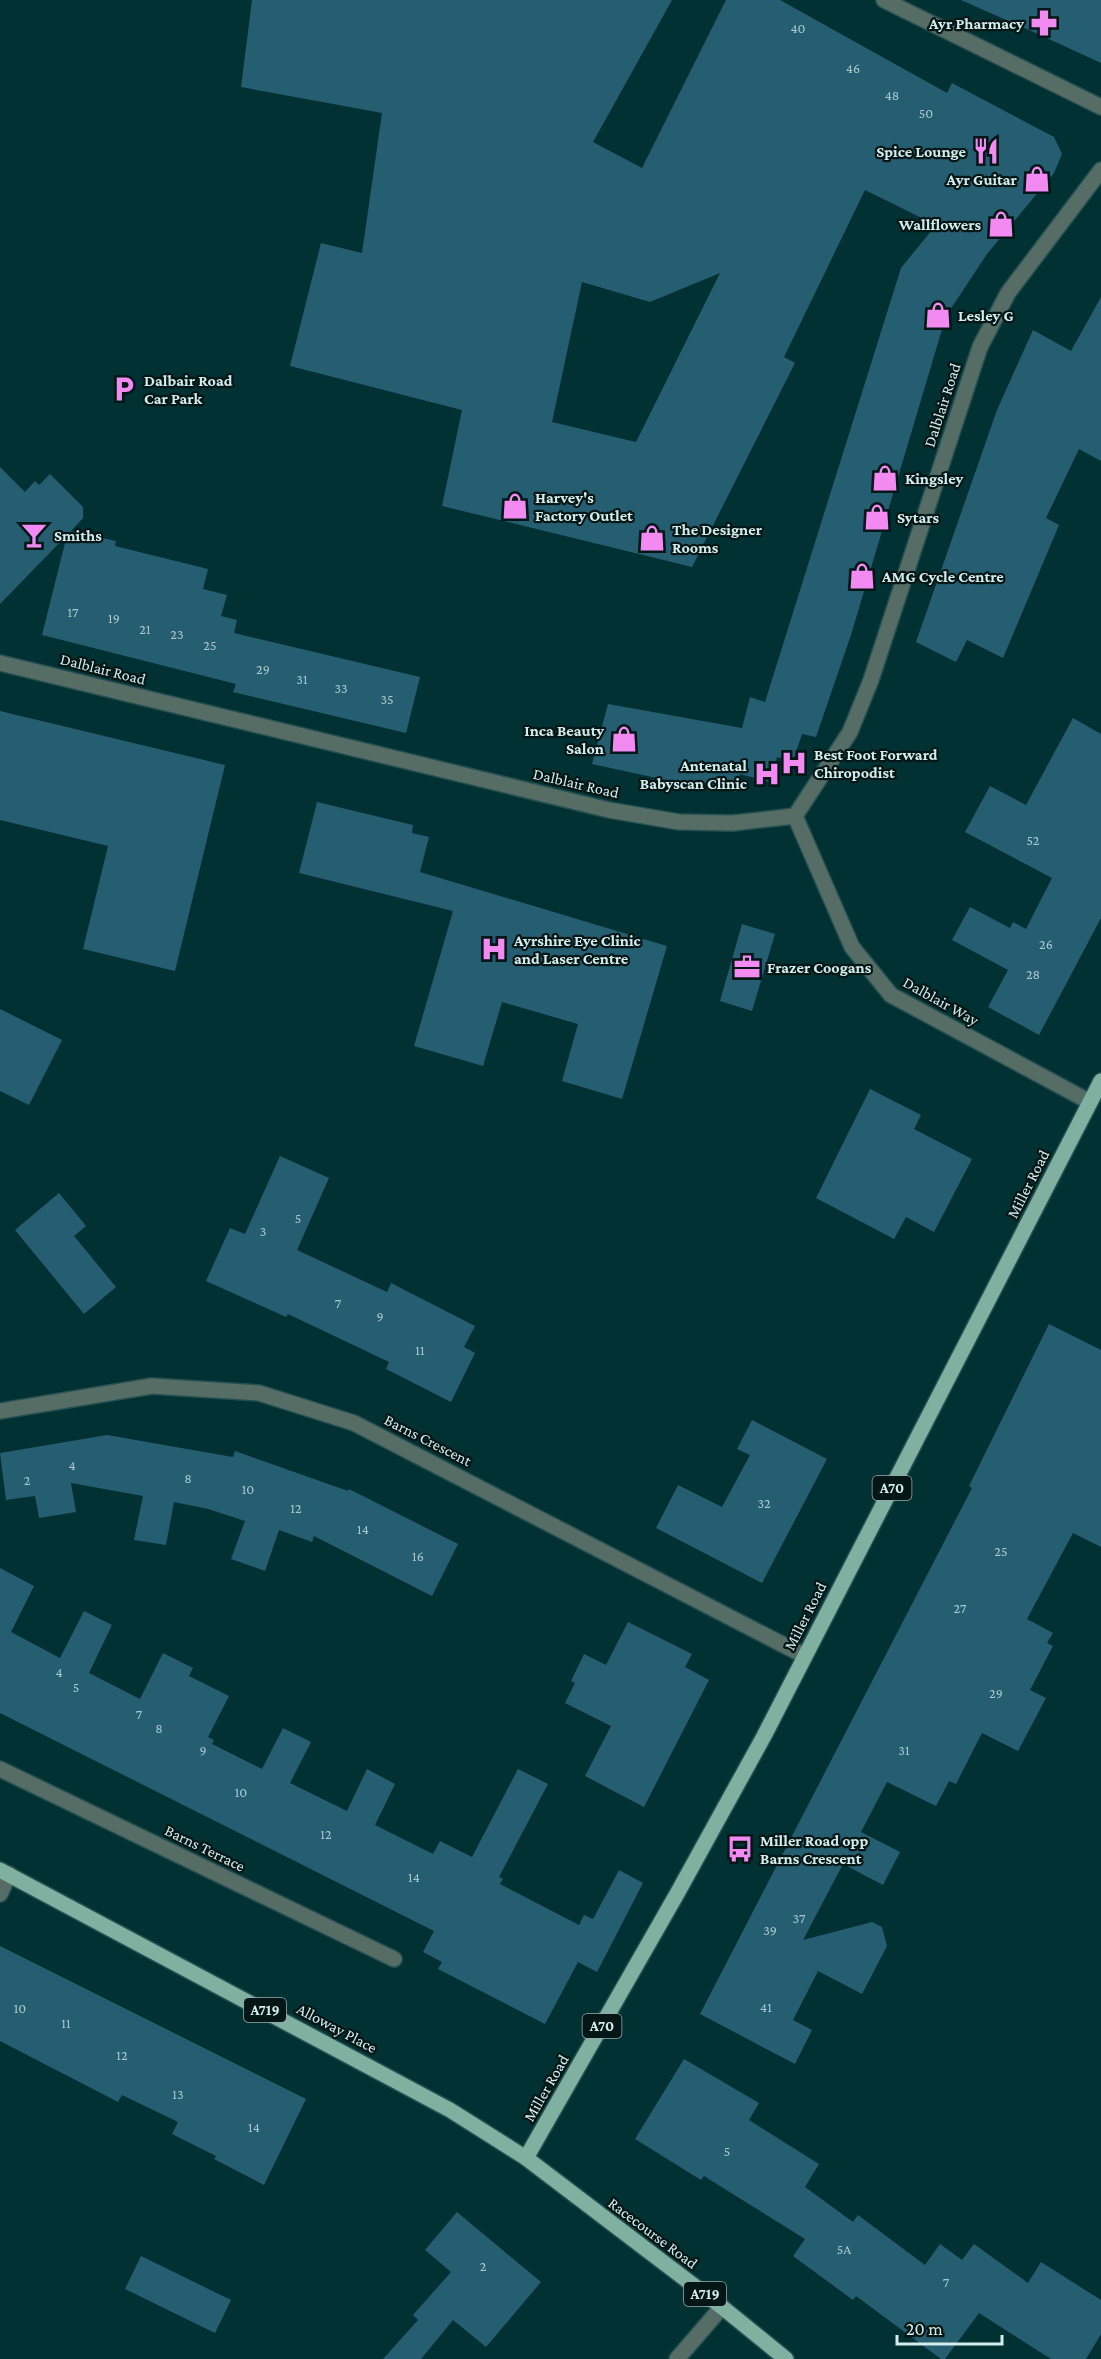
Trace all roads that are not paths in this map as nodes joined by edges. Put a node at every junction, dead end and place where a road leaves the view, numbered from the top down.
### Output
1 (884, 0) edge
2 (1101, 107) edge
3 (1101, 170) edge
4 (0, 663) edge
5 (795, 816) junction
6 (1101, 1081) edge
7 (1090, 1102) junction
8 (0, 1411) edge
9 (805, 1656) junction
10 (0, 1769) edge
11 (5, 1872) edge
12 (0, 1894) edge
13 (394, 1959) dead end
14 (526, 2158) junction
15 (722, 2307) junction
16 (677, 2359) edge
17 (786, 2359) edge

1 - 2 street
3 - 5 street, Dalblair Road
4 - 5 street, Dalblair Road
5 - 7 street, Dalblair Way
6 - 7 main road, Miller Road / A70
7 - 9 main road, Miller Road / A70
8 - 9 street, Barns Crescent
9 - 14 main road, Miller Road / A70
10 - 13 street, Barns Terrace
11 - 12 street
11 - 14 main road, Alloway Place / A719
14 - 15 main road, Racecourse Road / A719
15 - 16 street
15 - 17 main road, Racecourse Road / A719

